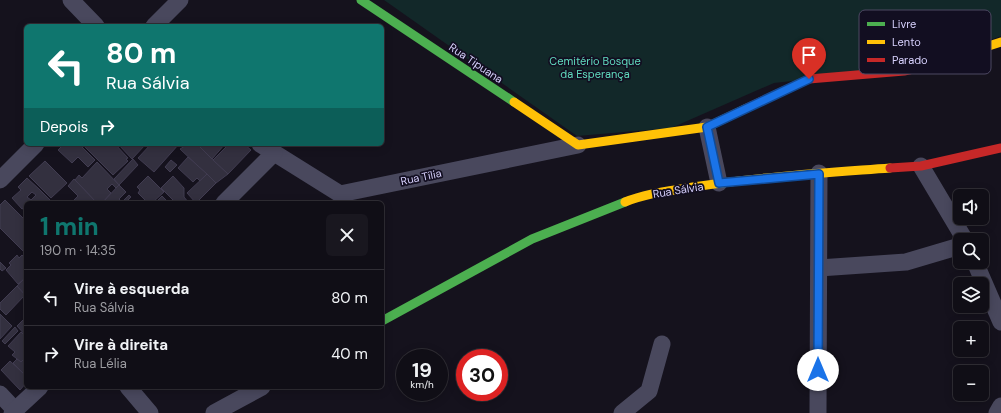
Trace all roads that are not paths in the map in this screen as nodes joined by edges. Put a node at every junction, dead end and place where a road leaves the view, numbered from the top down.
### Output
1 (71, 0) edge
2 (180, 0) edge
3 (361, 0) edge
4 (94, 24) edge
5 (156, 24) edge
6 (1001, 42) edge
7 (991, 45) edge
8 (868, 74) edge
9 (707, 127) junction
10 (578, 145) junction
11 (34, 146) edge
12 (267, 148) edge
13 (1001, 148) edge
14 (921, 166) junction
15 (819, 174) junction
16 (0, 180) edge
17 (719, 183) junction
18 (226, 201) edge
19 (961, 233) edge
20 (953, 248) edge
21 (818, 268) junction
22 (978, 269) edge
23 (384, 320) edge
24 (1001, 322) edge
25 (662, 344) dead end
26 (38, 389) edge
27 (130, 389) edge
28 (258, 389) edge
29 (0, 394) edge
30 (1001, 406) edge
31 (14, 412) edge
32 (150, 413) edge
33 (214, 413) edge
34 (622, 413) edge
35 (818, 413) edge
36 (998, 413) edge

1 - 4 street
2 - 5 street
3 - 10 street, Rua Tipuana
6 - 7 street
8 - 9 street
9 - 10 street
9 - 17 street
10 - 12 street, Rua Tília
11 - 16 street
12 - 18 street
13 - 14 street, Rua Sálvia
14 - 15 street, Rua Sálvia
14 - 19 street
15 - 17 street, Rua Sálvia
15 - 21 street
17 - 23 street, Rua Sálvia
20 - 21 street
21 - 35 street
22 - 24 street
25 - 34 street
26 - 31 street
27 - 32 street
28 - 33 street
29 - 31 street
30 - 36 street

